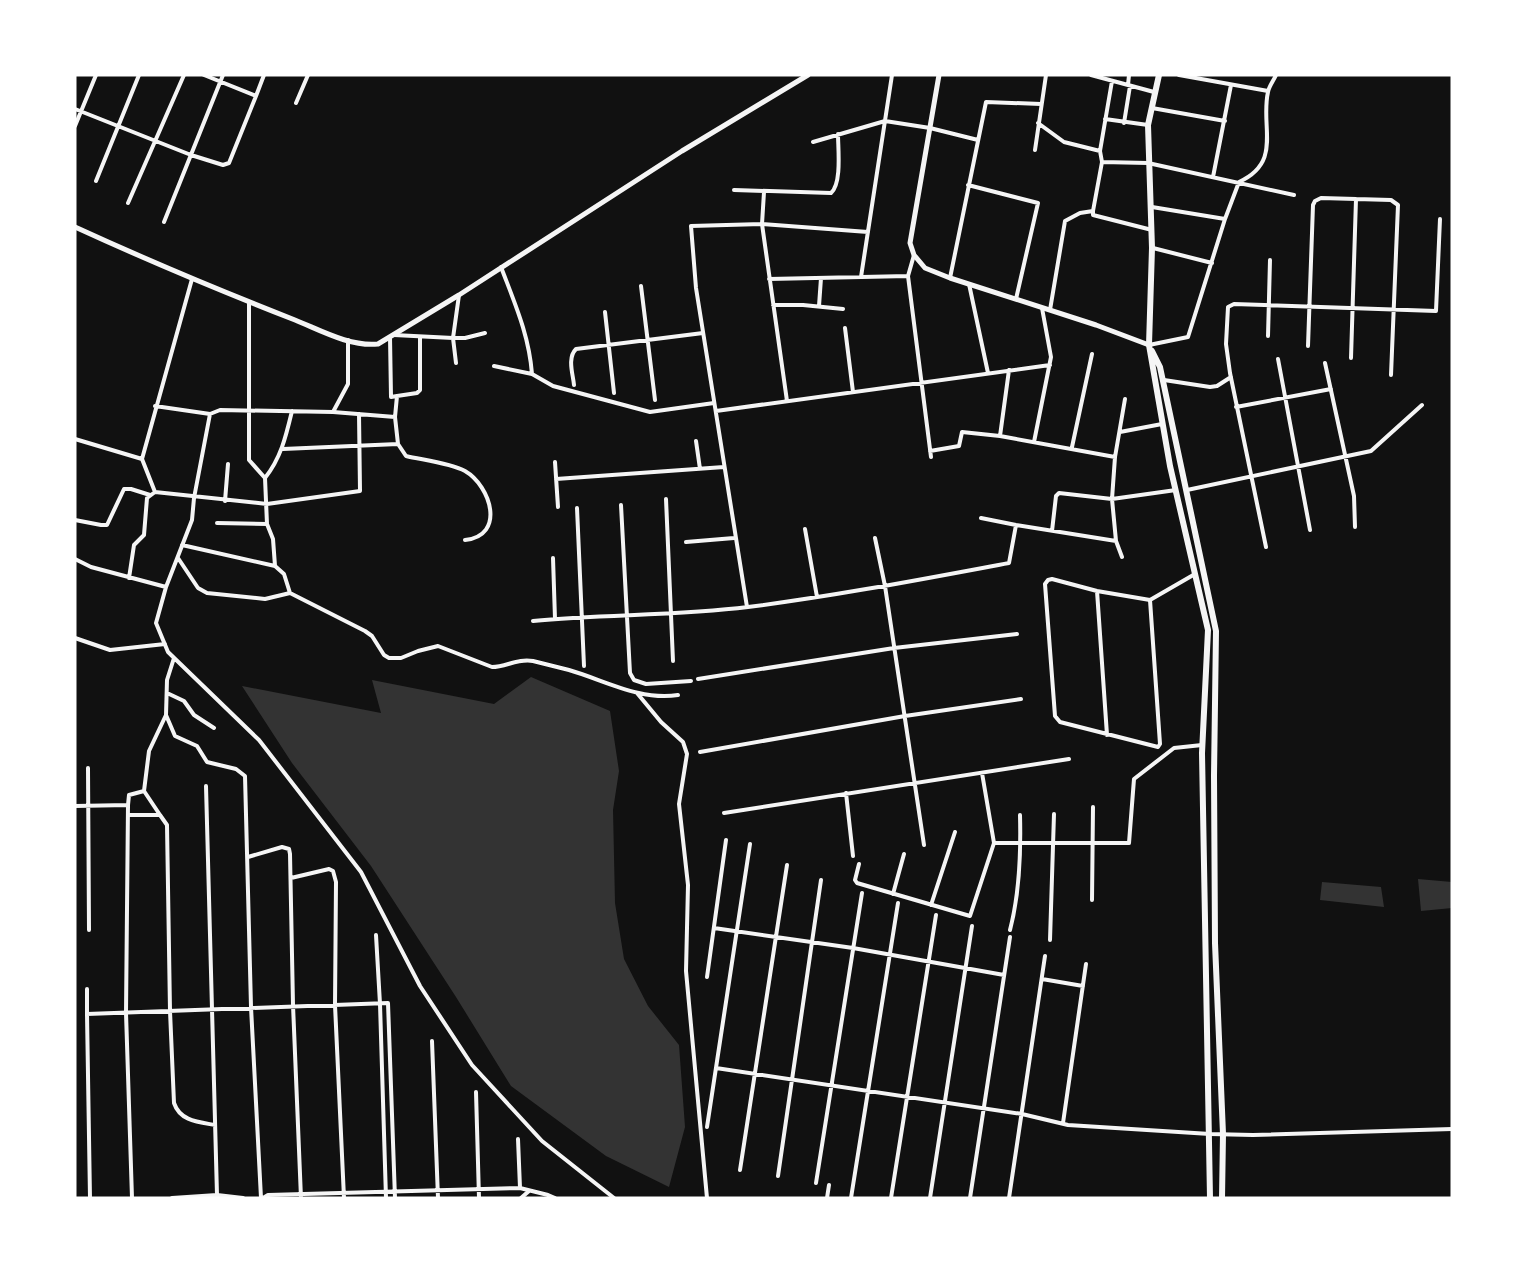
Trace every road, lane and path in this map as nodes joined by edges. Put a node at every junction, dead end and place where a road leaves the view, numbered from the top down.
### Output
1 (96, 75) edge
2 (139, 75) edge
3 (184, 75) edge
4 (204, 75) edge
5 (223, 75) edge
6 (264, 75) edge
7 (308, 75) edge
8 (808, 75) edge
9 (892, 75) edge
10 (939, 75) edge
11 (1046, 75) edge
12 (1094, 75) edge
13 (1129, 75) edge
14 (1158, 75) edge
15 (1179, 75) edge
16 (1276, 75) edge
17 (1112, 81) junction
18 (220, 82) junction
19 (1129, 85) junction
20 (1231, 85) junction
21 (1268, 91) junction
22 (1154, 92) junction
23 (255, 96) junction
24 (296, 103) dead end
25 (1041, 104) junction
26 (1151, 108) junction
27 (75, 109) edge
28 (81, 111) junction
29 (1105, 119) junction
30 (885, 121) junction
31 (1225, 121) junction
32 (1038, 123) junction
33 (1124, 123) junction
34 (1148, 125) junction
35 (75, 126) edge
36 (118, 126) junction
37 (930, 128) junction
38 (838, 134) junction
39 (155, 140) junction
40 (978, 140) junction
41 (813, 142) dead end
42 (1035, 150) dead end
43 (1100, 151) junction
44 (191, 155) junction
45 (1102, 162) junction
46 (1148, 163) junction
47 (1214, 177) junction
48 (96, 181) dead end
49 (1239, 182) junction
50 (968, 185) junction
51 (734, 190) dead end
52 (764, 192) junction
53 (1294, 195) dead end
54 (1356, 199) junction
55 (128, 203) dead end
56 (1152, 207) junction
57 (1093, 211) junction
58 (1225, 219) junction
59 (1440, 219) dead end
60 (164, 222) dead end
61 (762, 224) junction
62 (75, 227) edge
63 (1152, 230) junction
64 (868, 232) junction
65 (1152, 248) junction
66 (914, 255) junction
67 (1269, 261) dead end
68 (1212, 263) junction
69 (501, 267) junction
70 (908, 276) junction
71 (861, 277) junction
72 (192, 278) junction
73 (821, 278) junction
74 (950, 278) junction
75 (769, 279) junction
76 (969, 284) junction
77 (641, 286) dead end
78 (459, 295) junction
79 (1016, 300) junction
80 (249, 302) junction
81 (773, 305) junction
82 (1269, 305) junction
83 (819, 306) junction
84 (1309, 306) junction
85 (1042, 308) junction
86 (1353, 308) junction
87 (843, 309) dead end
88 (1050, 310) junction
89 (1395, 310) junction
90 (605, 312) dead end
91 (845, 328) dead end
92 (485, 333) dead end
93 (703, 333) junction
94 (392, 336) junction
95 (1268, 336) dead end
96 (420, 337) junction
97 (453, 338) junction
98 (348, 340) junction
99 (648, 341) junction
100 (608, 345) junction
101 (1149, 345) junction
102 (1308, 346) dead end
103 (1092, 354) dead end
104 (1278, 358) dead end
105 (1351, 358) dead end
106 (456, 363) dead end
107 (1324, 363) dead end
108 (1050, 365) junction
109 (494, 366) dead end
110 (1009, 370) junction
111 (988, 373) junction
112 (532, 374) junction
113 (1391, 375) dead end
114 (1230, 377) junction
115 (1163, 380) junction
116 (921, 382) junction
117 (574, 385) dead end
118 (1331, 388) junction
119 (853, 392) junction
120 (614, 393) dead end
121 (397, 396) junction
122 (1285, 398) junction
123 (655, 399) dead end
124 (1125, 399) dead end
125 (787, 401) junction
126 (714, 403) junction
127 (1422, 405) dead end
128 (155, 406) junction
129 (1236, 407) junction
130 (250, 410) junction
131 (292, 411) junction
132 (716, 411) junction
133 (333, 412) junction
134 (210, 414) junction
135 (359, 414) junction
136 (395, 417) junction
137 (1163, 424) junction
138 (1120, 432) junction
139 (1000, 436) junction
140 (75, 439) edge
141 (696, 441) dead end
142 (1034, 442) junction
143 (398, 444) junction
144 (361, 447) junction
145 (1072, 448) junction
146 (283, 449) junction
147 (930, 451) junction
148 (1345, 456) junction
149 (931, 457) dead end
150 (1115, 457) junction
151 (142, 459) junction
152 (555, 462) dead end
153 (228, 465) dead end
154 (1297, 466) junction
155 (724, 467) junction
156 (699, 469) junction
157 (1250, 477) junction
158 (265, 478) junction
159 (556, 479) junction
160 (1176, 490) junction
161 (1185, 491) junction
162 (153, 494) junction
163 (194, 498) junction
164 (666, 499) dead end
165 (1112, 499) junction
166 (225, 501) junction
167 (267, 504) junction
168 (621, 505) dead end
169 (558, 507) dead end
170 (577, 508) dead end
171 (981, 518) dead end
172 (75, 520) edge
173 (217, 523) dead end
174 (267, 524) junction
175 (1016, 525) junction
176 (1355, 527) dead end
177 (805, 529) dead end
178 (1310, 530) dead end
179 (1052, 531) junction
180 (734, 538) junction
181 (875, 538) dead end
182 (465, 540) dead end
183 (1116, 541) junction
184 (686, 542) dead end
185 (181, 545) junction
186 (1266, 547) dead end
187 (1122, 556) dead end
188 (177, 557) junction
189 (553, 558) dead end
190 (75, 559) edge
191 (275, 566) junction
192 (1195, 574) junction
193 (129, 578) junction
194 (885, 586) junction
195 (166, 587) junction
196 (1097, 591) junction
197 (291, 594) junction
198 (817, 597) junction
199 (1150, 600) junction
200 (747, 607) junction
201 (671, 614) junction
202 (628, 616) junction
203 (582, 617) junction
204 (555, 619) junction
205 (533, 621) dead end
206 (1017, 634) dead end
207 (75, 638) edge
208 (165, 644) junction
209 (894, 648) junction
210 (174, 657) junction
211 (673, 661) dead end
212 (584, 666) dead end
213 (698, 679) dead end
214 (691, 681) dead end
215 (166, 693) junction
216 (637, 693) junction
217 (678, 695) dead end
218 (1021, 699) dead end
219 (165, 715) junction
220 (905, 716) junction
221 (214, 728) dead end
222 (1107, 735) junction
223 (1203, 745) junction
224 (699, 752) dead end
225 (1069, 759) dead end
226 (88, 768) dead end
227 (982, 773) junction
228 (915, 782) junction
229 (206, 786) dead end
230 (144, 791) junction
231 (846, 793) junction
232 (128, 805) junction
233 (75, 806) edge
234 (89, 806) junction
235 (1093, 807) dead end
236 (724, 813) dead end
237 (128, 814) junction
238 (1054, 814) dead end
239 (160, 815) junction
240 (1020, 815) dead end
241 (955, 832) dead end
242 (726, 840) dead end
243 (994, 843) junction
244 (1020, 843) junction
245 (1054, 843) junction
246 (1093, 843) junction
247 (750, 844) dead end
248 (924, 845) dead end
249 (904, 854) dead end
250 (853, 856) dead end
251 (248, 857) junction
252 (859, 864) dead end
253 (787, 865) dead end
254 (291, 878) junction
255 (821, 880) dead end
256 (862, 893) dead end
257 (893, 894) junction
258 (1092, 900) dead end
259 (898, 903) dead end
260 (931, 905) junction
261 (936, 915) dead end
262 (972, 926) dead end
263 (714, 928) junction
264 (89, 930) dead end
265 (1010, 930) dead end
266 (737, 931) junction
267 (376, 936) dead end
268 (776, 937) junction
269 (1010, 937) dead end
270 (1050, 940) dead end
271 (813, 943) junction
272 (853, 948) junction
273 (891, 955) junction
274 (1046, 956) dead end
275 (929, 961) junction
276 (1086, 964) dead end
277 (966, 968) junction
278 (1004, 975) junction
279 (707, 977) dead end
280 (1042, 980) junction
281 (1083, 986) junction
282 (87, 989) dead end
283 (380, 1004) junction
284 (293, 1005) junction
285 (335, 1005) junction
286 (251, 1007) junction
287 (213, 1009) junction
288 (170, 1011) junction
289 (126, 1013) junction
290 (87, 1014) junction
291 (432, 1041) dead end
292 (716, 1068) junction
293 (755, 1074) junction
294 (792, 1079) junction
295 (831, 1085) junction
296 (869, 1091) junction
297 (476, 1092) dead end
298 (907, 1097) junction
299 (945, 1104) junction
300 (984, 1109) junction
301 (1022, 1114) junction
302 (1064, 1123) junction
303 (216, 1125) junction
304 (707, 1127) dead end
305 (1452, 1129) edge
306 (1210, 1134) junction
307 (1222, 1134) junction
308 (518, 1139) dead end
309 (740, 1170) dead end
310 (778, 1176) dead end
311 (816, 1183) dead end
312 (829, 1185) dead end
313 (520, 1188) junction
314 (479, 1189) junction
315 (437, 1191) junction
316 (529, 1191) junction
317 (386, 1192) junction
318 (395, 1192) junction
319 (217, 1196) junction
320 (301, 1196) edge
321 (344, 1196) edge
322 (90, 1198) edge
323 (132, 1198) edge
324 (172, 1198) edge
325 (243, 1198) edge
326 (262, 1198) edge
327 (386, 1198) edge
328 (395, 1198) edge
329 (438, 1198) edge
330 (479, 1198) edge
331 (521, 1198) edge
332 (555, 1198) edge
333 (614, 1198) edge
334 (707, 1198) edge
335 (827, 1198) edge
336 (851, 1198) edge
337 (891, 1198) edge
338 (930, 1198) edge
339 (970, 1198) edge
340 (1008, 1198) edge
341 (1210, 1198) edge
342 (1222, 1198) edge

1 - 28 street
2 - 36 street
3 - 39 street
4 - 18 street
5 - 18 street
6 - 23 street
7 - 24 street
8 - 69 street
9 - 30 street
10 - 37 street
11 - 25 street
12 - 17 street
13 - 19 street
14 - 22 main road
15 - 20 street
16 - 21 street
17 - 19 street
17 - 29 street
18 - 23 street
18 - 44 street
19 - 22 street
19 - 33 street
20 - 21 street
20 - 31 street
21 - 49 street
22 - 26 main road
23 - 44 street
25 - 32 street
25 - 40 street
26 - 31 street
26 - 34 main road
27 - 28 street
28 - 35 street
28 - 36 street
29 - 33 street
29 - 43 street
30 - 37 street
30 - 38 street
30 - 64 street
31 - 47 street
32 - 42 street
32 - 43 street
33 - 34 street
34 - 46 main road
36 - 39 street
36 - 48 street
37 - 40 street
37 - 66 street
38 - 41 street
38 - 52 street
39 - 44 street
39 - 55 street
40 - 50 street
43 - 45 street
44 - 60 street
45 - 46 street
45 - 57 street
46 - 47 street
46 - 56 main road
47 - 49 street
49 - 53 street
49 - 58 street
50 - 74 street
50 - 79 street
51 - 52 street
52 - 61 street
54 - 84 street
54 - 86 street
54 - 89 street
56 - 58 street
56 - 63 main road
57 - 63 street
57 - 88 street
58 - 68 street
59 - 89 street
61 - 64 street
61 - 75 street
61 - 93 street
62 - 72 street
63 - 65 main road
64 - 71 street
65 - 68 street
65 - 101 main road
66 - 70 street
66 - 74 street
67 - 82 street
68 - 101 street
69 - 78 street
69 - 112 street
70 - 71 street
70 - 116 street
71 - 73 street
72 - 80 street
72 - 128 street
73 - 75 street
73 - 83 street
74 - 76 street
75 - 81 street
76 - 79 street
76 - 111 street
77 - 99 street
78 - 94 street
78 - 97 street
79 - 85 street
80 - 98 street
80 - 130 street
81 - 83 street
81 - 125 street
82 - 84 street
82 - 95 street
82 - 114 street
83 - 87 street
84 - 86 street
84 - 102 street
85 - 88 street
85 - 108 street
86 - 89 street
86 - 105 street
88 - 101 street
89 - 113 street
90 - 100 street
91 - 119 street
92 - 97 street
93 - 99 street
93 - 126 street
94 - 96 street
94 - 98 street
94 - 121 street
96 - 97 street
96 - 121 street
97 - 106 street
98 - 133 street
99 - 100 street
99 - 123 street
100 - 117 street
100 - 120 street
101 - 115 main road
101 - 137 main road
103 - 145 street
104 - 122 street
107 - 118 street
108 - 110 street
108 - 142 street
109 - 112 street
110 - 111 street
110 - 139 street
111 - 116 street
112 - 126 street
114 - 115 street
114 - 129 street
115 - 161 main road
116 - 119 street
116 - 147 street
118 - 122 street
118 - 148 street
119 - 125 street
121 - 136 street
122 - 129 street
122 - 154 street
124 - 138 street
125 - 132 street
126 - 132 street
127 - 148 street
128 - 134 street
128 - 151 street
129 - 157 street
130 - 131 street
130 - 134 street
130 - 158 street
131 - 133 street
131 - 146 street
132 - 155 street
133 - 135 street
134 - 163 street
135 - 136 street
135 - 144 street
136 - 143 street
137 - 138 street
137 - 160 main road
138 - 150 street
139 - 142 street
139 - 147 street
140 - 151 street
141 - 156 street
142 - 145 street
143 - 144 street
143 - 182 street
144 - 146 street
144 - 167 street
145 - 150 street
146 - 158 street
147 - 149 street
148 - 154 street
148 - 176 street
150 - 165 street
151 - 162 street
152 - 159 street
153 - 166 street
154 - 157 street
154 - 178 street
155 - 156 street
155 - 180 street
156 - 159 street
157 - 161 street
157 - 186 street
158 - 167 street
159 - 169 street
160 - 165 street
160 - 192 main road
161 - 307 main road
162 - 163 street
162 - 172 street
162 - 193 street
163 - 166 street
163 - 185 street
164 - 201 street
165 - 179 street
165 - 183 street
166 - 167 street
167 - 174 street
168 - 202 street
170 - 203 street
171 - 175 street
173 - 174 street
174 - 191 street
175 - 179 street
175 - 194 street
177 - 198 street
179 - 183 street
180 - 184 street
180 - 200 street
181 - 194 street
183 - 187 street
185 - 188 street
185 - 191 street
188 - 195 street
188 - 197 street
189 - 204 street
190 - 193 street
191 - 197 street
192 - 199 street
192 - 223 main road
193 - 195 street
194 - 198 street
194 - 209 street
195 - 208 street
196 - 199 street
196 - 222 street
196 - 222 street
197 - 216 street
198 - 200 street
199 - 222 street
200 - 201 street
201 - 202 street
201 - 211 street
202 - 203 street
202 - 214 street
203 - 204 street
203 - 212 street
204 - 205 street
206 - 209 street
207 - 208 street
208 - 210 street
209 - 213 street
209 - 220 street
210 - 215 street
210 - 333 street
215 - 219 street
215 - 221 street
216 - 217 street
216 - 334 street
218 - 220 street
219 - 230 street
219 - 251 street
220 - 224 street
220 - 228 street
223 - 246 street
223 - 306 main road
225 - 227 street
226 - 234 street
227 - 228 street
227 - 243 street
228 - 231 street
228 - 248 street
229 - 287 street
230 - 232 street
230 - 239 street
231 - 236 street
231 - 250 street
232 - 234 street
232 - 237 street
233 - 234 street
234 - 264 street
235 - 246 street
237 - 239 street
237 - 289 street
238 - 245 street
239 - 288 street
240 - 244 street
241 - 260 street
242 - 263 street
243 - 244 street
243 - 260 street
244 - 245 street
244 - 265 street
245 - 246 street
245 - 270 street
246 - 258 street
247 - 266 street
249 - 257 street
251 - 254 street
251 - 286 street
252 - 257 street
253 - 268 street
254 - 284 street
254 - 285 street
255 - 271 street
256 - 272 street
257 - 260 street
259 - 273 street
261 - 275 street
262 - 277 street
263 - 266 street
263 - 279 street
266 - 268 street
266 - 292 street
267 - 283 street
268 - 271 street
268 - 293 street
269 - 278 street
271 - 272 street
271 - 294 street
272 - 273 street
272 - 295 street
273 - 275 street
273 - 296 street
274 - 280 street
275 - 277 street
275 - 298 street
276 - 281 street
277 - 278 street
277 - 299 street
278 - 300 street
280 - 281 street
280 - 301 street
281 - 302 street
282 - 290 street
283 - 285 street
283 - 317 street
283 - 318 street
284 - 285 street
284 - 286 street
284 - 320 street
285 - 321 street
286 - 287 street
286 - 326 street
287 - 288 street
287 - 303 street
288 - 289 street
288 - 303 street
289 - 290 street
289 - 323 street
290 - 322 street
291 - 315 street
292 - 293 street
292 - 304 street
293 - 294 street
293 - 309 street
294 - 295 street
294 - 310 street
295 - 296 street
295 - 311 street
296 - 298 street
296 - 336 street
297 - 314 street
298 - 299 street
298 - 337 street
299 - 300 street
299 - 338 street
300 - 301 street
300 - 339 street
301 - 302 street
301 - 340 street
302 - 306 street
303 - 319 street
305 - 307 street
306 - 307 street
306 - 341 main road
307 - 342 main road
308 - 313 street
312 - 335 street
313 - 314 street
313 - 316 street
314 - 315 street
314 - 330 street
315 - 318 street
315 - 329 street
316 - 331 street
316 - 332 street
317 - 318 street
317 - 321 street
317 - 327 street
318 - 328 street
319 - 324 street
319 - 325 street
320 - 321 street
320 - 326 street

